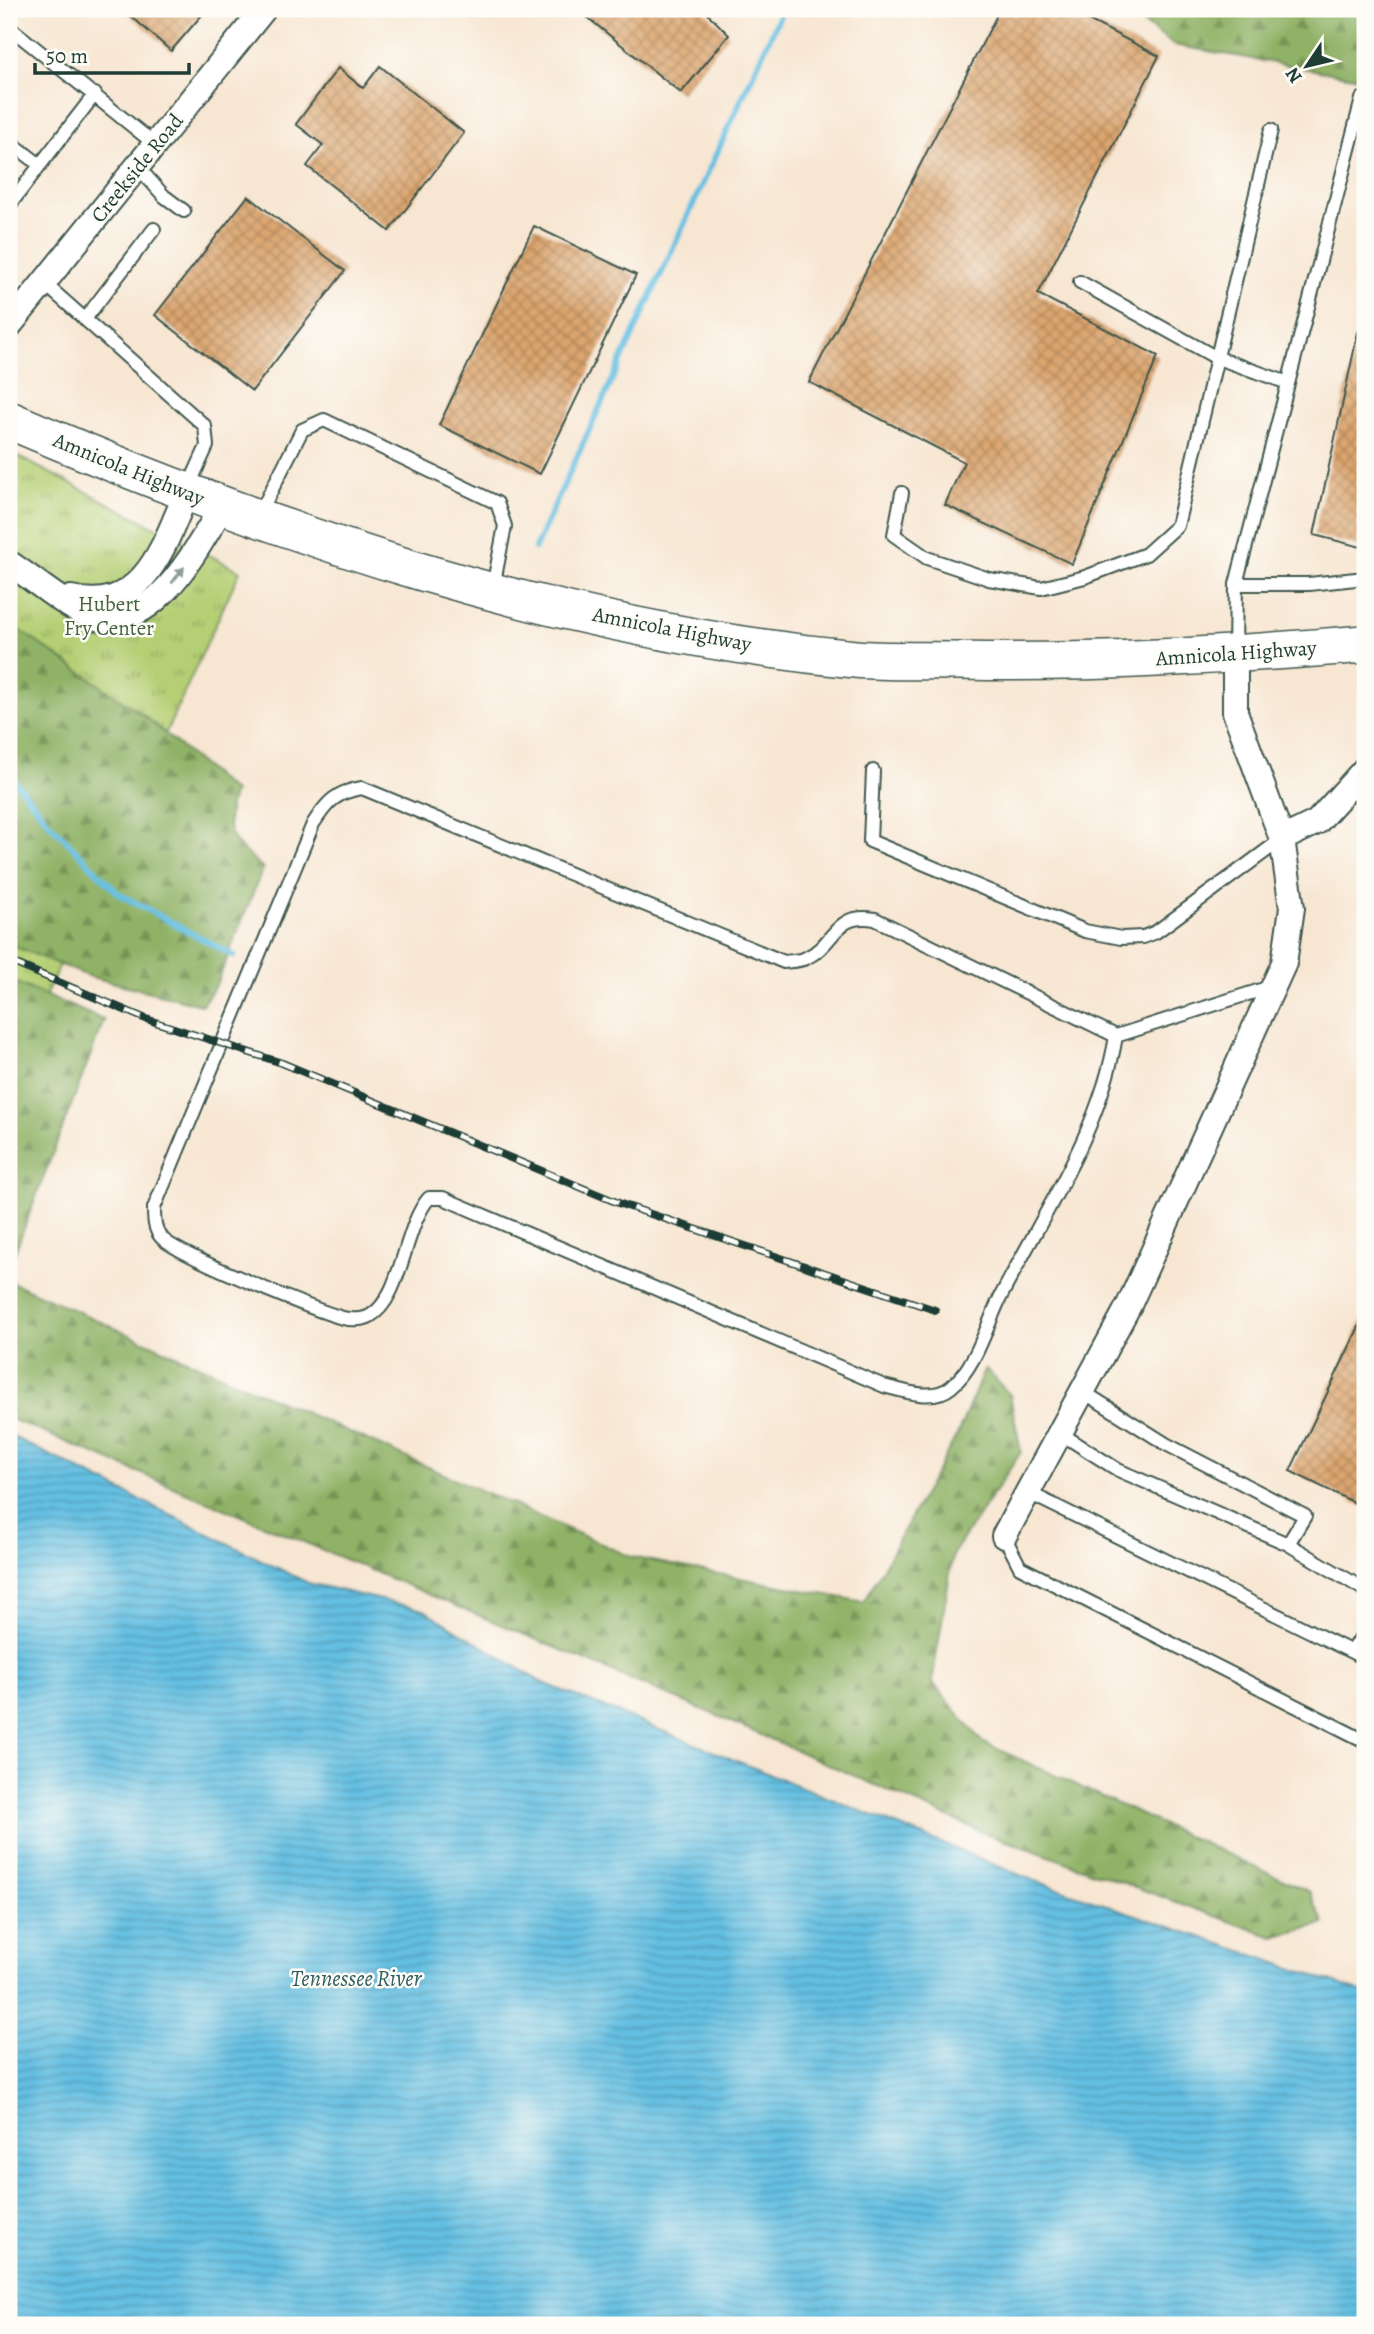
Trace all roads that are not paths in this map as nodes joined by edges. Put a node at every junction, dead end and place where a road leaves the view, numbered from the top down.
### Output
1 (264, 9) edge
2 (9, 27) edge
3 (95, 94) junction
4 (1365, 99) edge
5 (1270, 130) dead end
6 (9, 141) edge
7 (156, 145) junction
8 (40, 165) junction
9 (137, 166) junction
10 (9, 206) edge
11 (184, 211) dead end
12 (154, 229) dead end
13 (1080, 282) dead end
14 (44, 283) junction
15 (85, 319) junction
16 (9, 326) edge
17 (1215, 357) junction
18 (1288, 383) junction
19 (9, 420) edge
20 (902, 493) dead end
21 (186, 494) junction
22 (222, 507) junction
23 (257, 519) junction
24 (9, 563) edge
25 (1365, 578) edge
26 (1236, 584) junction
27 (493, 591) junction
28 (58, 595) junction
29 (1365, 643) edge
30 (1234, 654) junction
31 (1365, 769) edge
32 (873, 771) dead end
33 (1282, 839) junction
34 (1273, 986) junction
35 (1116, 1036) junction
36 (1082, 1391) junction
37 (1060, 1433) junction
38 (1027, 1492) junction
39 (1004, 1536) joint
40 (1288, 1544) junction
41 (1365, 1590) edge
42 (1365, 1631) edge
43 (1352, 1652) junction
44 (1365, 1660) edge
45 (1365, 1741) edge

1 - 7 street, Creekside Road
2 - 3 lane
3 - 7 lane
3 - 8 lane
4 - 18 lane
5 - 17 lane
6 - 8 lane
7 - 9 street, Creekside Road
8 - 10 lane
9 - 11 lane
9 - 14 street, Creekside Road
12 - 15 lane
13 - 17 lane
14 - 15 lane
14 - 16 street, Creekside Road
15 - 21 lane
17 - 18 lane
17 - 20 lane
18 - 26 lane
19 - 21 main road, Amnicola Highway
21 - 22 main road, Amnicola Highway
21 - 28 street
22 - 23 main road, Amnicola Highway
28 -> 22 street
23 - 27 main road, Amnicola Highway
23 - 27 lane
24 - 28 street
25 - 26 lane
26 - 30 lane
27 - 30 main road, Amnicola Highway
29 - 30 main road, Amnicola Highway
30 - 33 street
31 - 33 street
32 - 33 lane
33 - 34 street
34 - 35 lane
34 - 36 street
35 - 35 lane
36 - 37 street
36 - 40 lane
37 - 38 street
37 - 40 lane
38 - 39 street
38 - 43 lane
39 - 45 lane
40 - 41 lane
42 - 43 lane
43 - 44 lane

